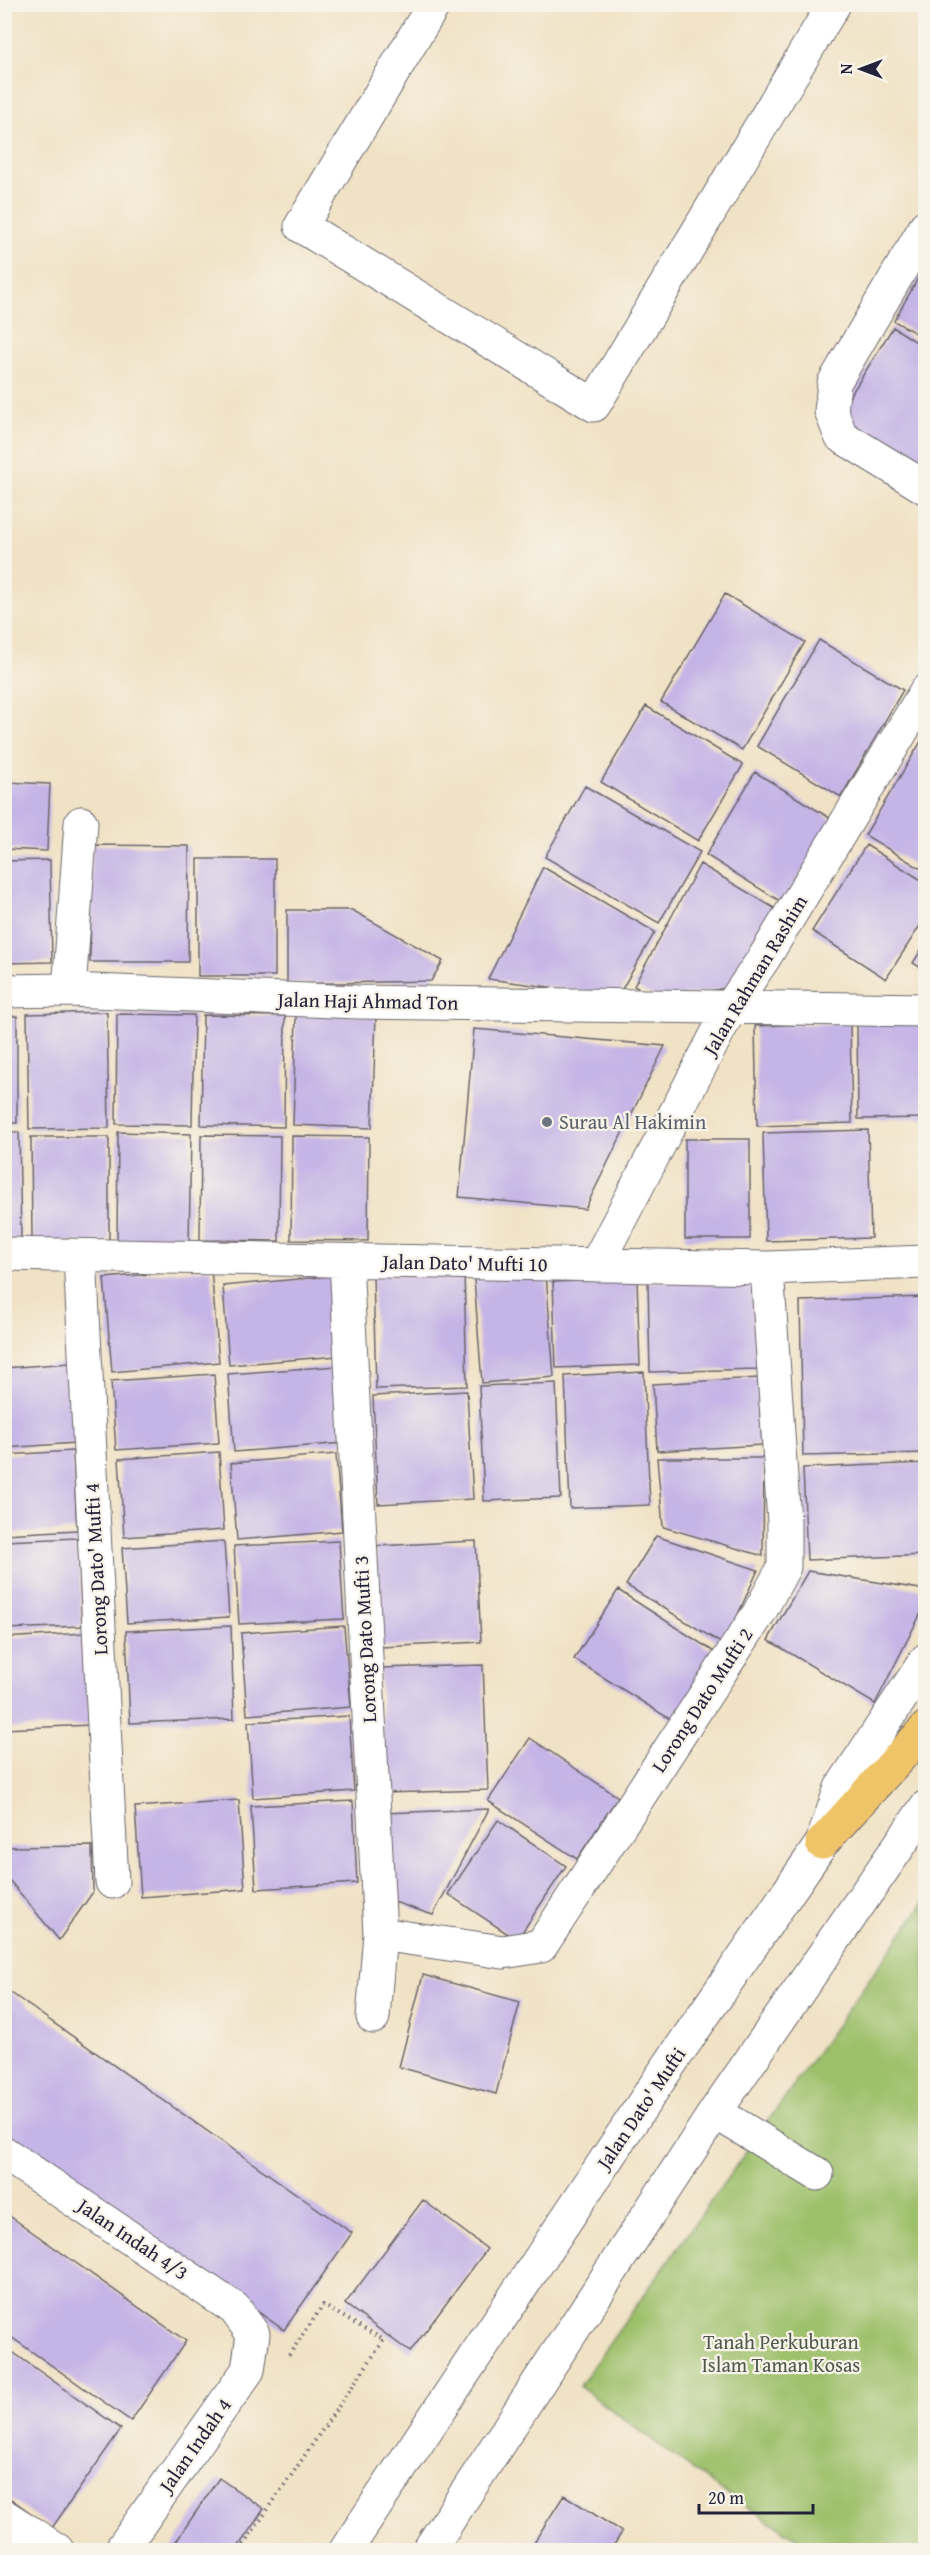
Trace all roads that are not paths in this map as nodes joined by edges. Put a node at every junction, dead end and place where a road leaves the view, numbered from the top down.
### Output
1 (434, 4) edge
2 (834, 4) edge
3 (926, 226) edge
4 (926, 489) edge
5 (926, 691) edge
6 (81, 823) dead end
7 (69, 990) junction
8 (4, 991) edge
9 (732, 1005) junction
10 (926, 1010) edge
11 (4, 1254) edge
12 (80, 1256) junction
13 (346, 1261) junction
14 (926, 1262) edge
15 (596, 1265) junction
16 (767, 1268) junction
17 (926, 1660) edge
18 (926, 1728) edge
19 (926, 1807) edge
20 (822, 1843) junction
21 (112, 1882) dead end
22 (380, 1934) junction
23 (373, 2017) dead end
24 (715, 2112) junction
25 (4, 2153) edge
26 (817, 2174) dead end
27 (253, 2334) joint
28 (4, 2516) edge
29 (57, 2550) edge
30 (121, 2550) edge
31 (346, 2550) edge
32 (429, 2550) edge

1 - 2 street
3 - 4 street
5 - 9 street, Jalan Rahman Rashim
6 - 7 street
7 - 8 street, Jalan Haji Ahmad Ton
7 - 9 street, Jalan Haji Ahmad Ton
9 - 10 street, Jalan Haji Ahmad Ton
9 - 15 street, Jalan Rahman Rashim
11 - 12 street, Jalan Dato' Mufti 10
12 - 13 street, Jalan Dato' Mufti 10
12 - 21 street, Lorong Dato' Mufti 4
13 - 15 street, Jalan Dato' Mufti 10
13 - 22 street, Lorong Dato Mufti 3
14 - 16 street, Jalan Dato' Mufti 10
15 - 16 street, Jalan Dato' Mufti 10
16 - 22 street, Lorong Dato Mufti 2
17 - 20 street, Jalan Dato' Mufti
18 - 20 highway
19 - 24 street
20 - 31 street, Jalan Dato' Mufti
22 - 23 street, Lorong Dato Mufti 3
24 - 26 street
24 - 32 street
25 - 27 street, Jalan Indah 4/3
27 - 30 street, Jalan Indah 4
28 - 29 street

